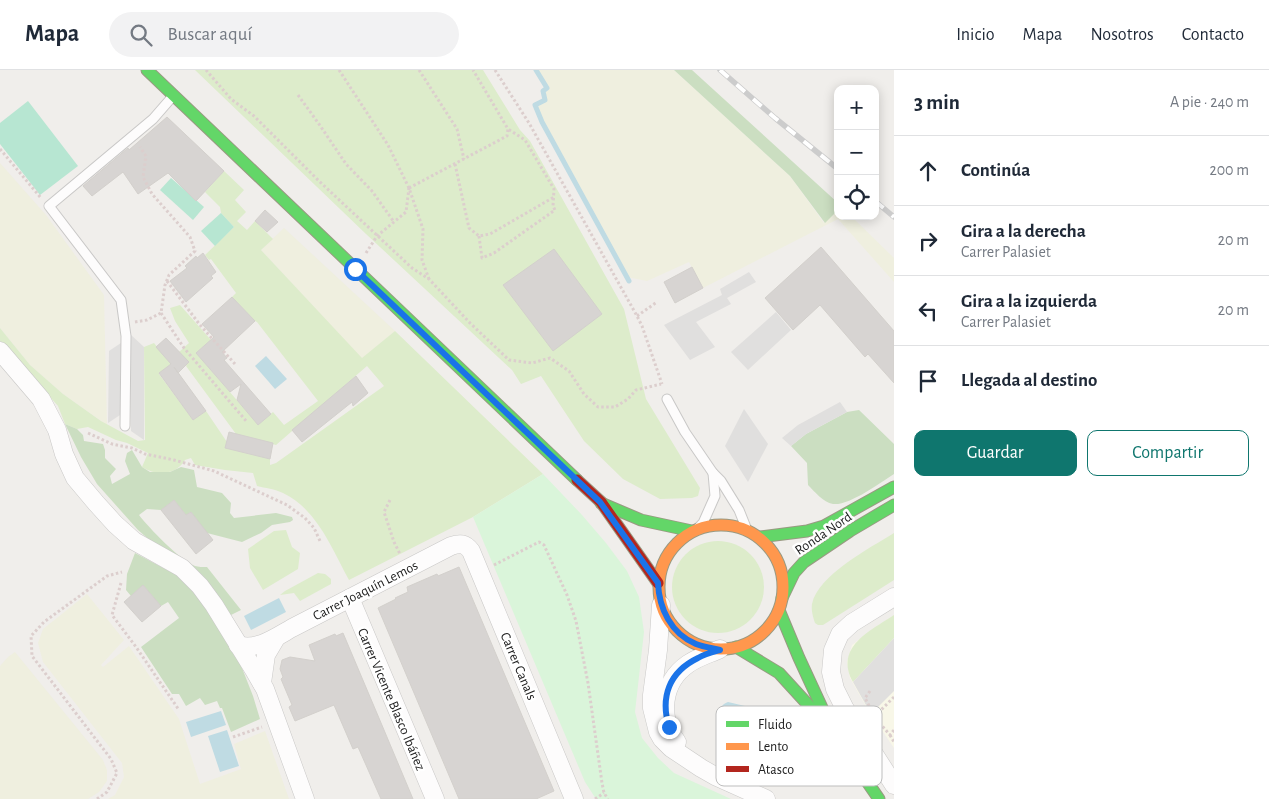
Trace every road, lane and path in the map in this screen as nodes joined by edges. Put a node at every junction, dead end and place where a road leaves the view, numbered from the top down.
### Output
1 (147, 70) edge
2 (206, 70) edge
3 (339, 70) edge
4 (419, 70) edge
5 (473, 70) edge
6 (495, 70) edge
7 (173, 95) junction
8 (298, 95) dead end
9 (508, 129) junction
10 (133, 136) junction
11 (0, 149) edge
12 (464, 159) junction
13 (455, 164) junction
14 (409, 188) junction
15 (554, 197) junction
16 (49, 206) junction
17 (394, 222) junction
18 (378, 236) junction
19 (479, 236) junction
20 (355, 269) junction
21 (429, 279) junction
22 (166, 281) junction
23 (657, 302) dead end
24 (161, 313) junction
25 (637, 316) junction
26 (125, 324) junction
27 (0, 351) edge
28 (235, 364) dead end
29 (661, 384) junction
30 (667, 399) joint
31 (247, 422) dead end
32 (125, 426) dead end
33 (88, 433) dead end
34 (713, 474) junction
35 (894, 486) edge
36 (390, 500) dead end
37 (600, 502) junction
38 (894, 505) edge
39 (694, 530) junction
40 (747, 530) junction
41 (760, 537) junction
42 (321, 543) dead end
43 (454, 545) joint
44 (404, 561) dead end
45 (491, 567) dead end
46 (122, 572) dead end
47 (121, 583) dead end
48 (658, 583) junction
49 (894, 597) edge
50 (350, 598) junction
51 (782, 598) junction
52 (661, 605) junction
53 (779, 610) junction
54 (276, 638) junction
55 (238, 645) junction
56 (728, 648) junction
57 (262, 683) junction
58 (870, 691) dead end
59 (894, 698) edge
60 (809, 706) edge
61 (821, 706) edge
62 (844, 706) edge
63 (869, 706) edge
64 (179, 710) dead end
65 (882, 710) edge
66 (267, 725) dead end
67 (882, 726) edge
68 (894, 730) edge
69 (890, 735) junction
70 (233, 737) dead end
71 (894, 742) edge
72 (882, 766) edge
73 (701, 768) junction
74 (716, 776) edge
75 (894, 785) edge
76 (737, 786) edge
77 (869, 786) edge
78 (604, 794) junction
79 (97, 799) edge
80 (305, 799) edge
81 (435, 799) edge
82 (574, 799) edge
83 (595, 799) edge
84 (608, 799) edge
85 (766, 799) edge
86 (879, 799) edge

1 - 7 main road
2 - 18 path
3 - 14 path
4 - 12 path
5 - 9 path
6 - 25 path
7 - 10 lane
7 - 20 main road
8 - 17 path
9 - 12 path
9 - 15 path
10 - 16 lane
10 - 22 path
11 - 16 path
12 - 13 path
13 - 14 path
13 - 19 path
14 - 17 path
14 - 21 path
15 - 19 path
15 - 19 path
16 - 26 lane
17 - 18 path
18 - 20 path
18 - 21 path
20 - 37 main road
21 - 29 path
22 - 24 path
22 - 28 path
23 - 25 path
24 - 26 path
24 - 31 path
25 - 29 path
26 - 32 lane
27 - 55 street
29 - 30 path
30 - 34 lane
33 - 42 path
34 - 39 lane
34 - 40 lane
35 - 41 main road, Ronda Nord
36 - 44 path
37 - 39 main road
37 - 48 main road
38 - 51 main road, Ronda Nord
39 - 40 main road
39 - 48 main road
40 - 41 main road
41 - 51 main road
43 - 50 street, Carrer Joaquín Lemos
43 - 82 street, Carrer Canals
45 - 78 path
46 - 79 path
47 - 64 path
48 - 52 main road
49 - 62 street
50 - 54 street, Carrer Joaquín Lemos
50 - 81 street, Carrer Vicente Blasco Ibáñez
51 - 53 main road
52 - 56 main road
52 - 73 street
53 - 56 main road
53 - 61 main road
54 - 55 street, Carrer Joaquín Lemos
54 - 57 street
55 - 57 street
56 - 60 main road
56 - 73 street
57 - 80 street
58 - 63 path
59 - 65 path
66 - 70 path
67 - 69 path
68 - 69 path
69 - 71 path
72 - 75 street
73 - 74 street
76 - 85 street
77 - 86 main road
78 - 83 path
78 - 84 path

